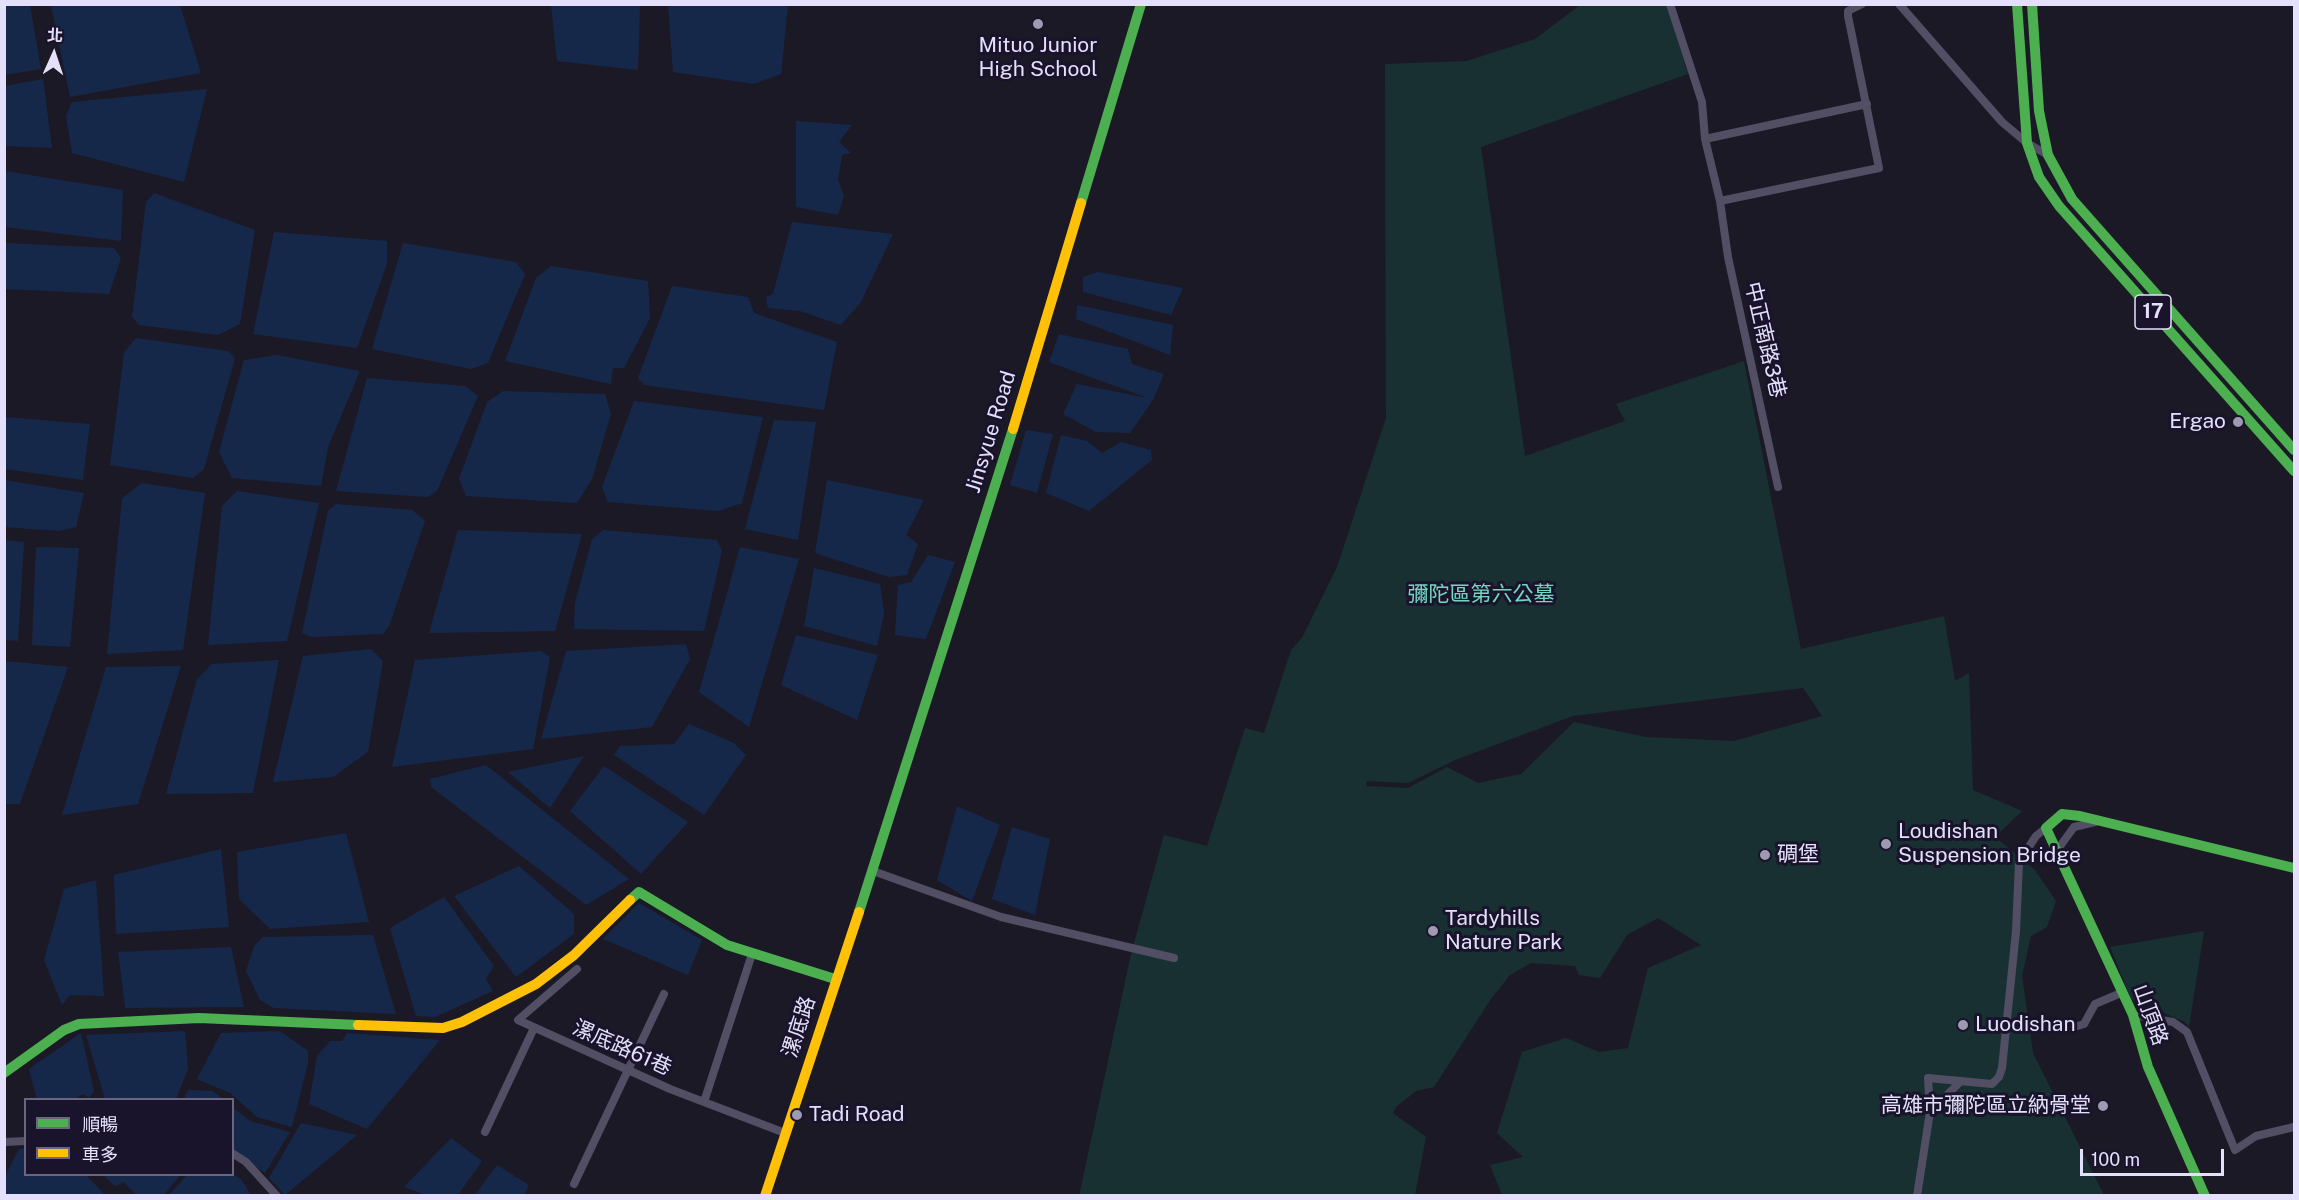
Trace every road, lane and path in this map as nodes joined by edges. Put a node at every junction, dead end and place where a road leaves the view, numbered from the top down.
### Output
1 (1141, 4) edge
2 (1670, 4) edge
3 (1862, 4) edge
4 (1899, 4) edge
5 (2017, 4) edge
6 (2032, 4) edge
7 (1867, 104) junction
8 (1705, 139) junction
9 (2027, 144) junction
10 (2049, 156) junction
11 (1720, 201) junction
12 (2295, 450) edge
13 (2295, 471) edge
14 (1778, 487) dead end
15 (2096, 822) junction
16 (2046, 828) junction
17 (2058, 849) junction
18 (2295, 868) edge
19 (873, 871) junction
20 (752, 954) junction
21 (1174, 958) dead end
22 (577, 969) dead end
23 (835, 979) junction
24 (2121, 993) junction
25 (664, 994) dead end
26 (2133, 1015) junction
27 (534, 1028) junction
28 (2071, 1028) dead end
29 (626, 1070) junction
30 (4, 1073) edge
31 (1961, 1081) junction
32 (704, 1102) junction
33 (1929, 1107) junction
34 (2295, 1127) edge
35 (485, 1132) dead end
36 (785, 1133) junction
37 (24, 1141) edge
38 (4, 1142) edge
39 (234, 1154) edge
40 (574, 1184) dead end
41 (277, 1196) edge
42 (765, 1196) edge
43 (1917, 1196) edge
44 (2205, 1196) edge

1 - 19 street, Jinsyue Road
2 - 8 street, 中正南路3巷
3 - 7 street
4 - 9 street
5 - 9 street, 17
6 - 10 street, 17
7 - 8 street
7 - 11 street
8 - 11 street, 中正南路3巷
9 - 10 street
9 - 13 street, 17
10 - 12 street, 17
11 - 14 street, 中正南路3巷
15 - 16 street
15 - 17 street
15 - 18 street
16 - 17 street, 山頂路
16 - 31 street
17 - 24 street, 山頂路
19 - 21 street
19 - 23 street, 漯底路
20 - 23 street
20 - 30 street
20 - 32 street
22 - 27 street
23 - 36 street, 漯底路
24 - 26 street, 山頂路
24 - 28 street
25 - 29 street
26 - 34 street
26 - 44 street, 山頂路
27 - 29 street, 漯底路61巷
27 - 35 street
29 - 32 street, 漯底路61巷
29 - 40 street
31 - 33 street
31 - 33 street
32 - 36 street, 漯底路61巷
33 - 43 street
36 - 42 street, 漯底路
37 - 38 street
39 - 41 street

